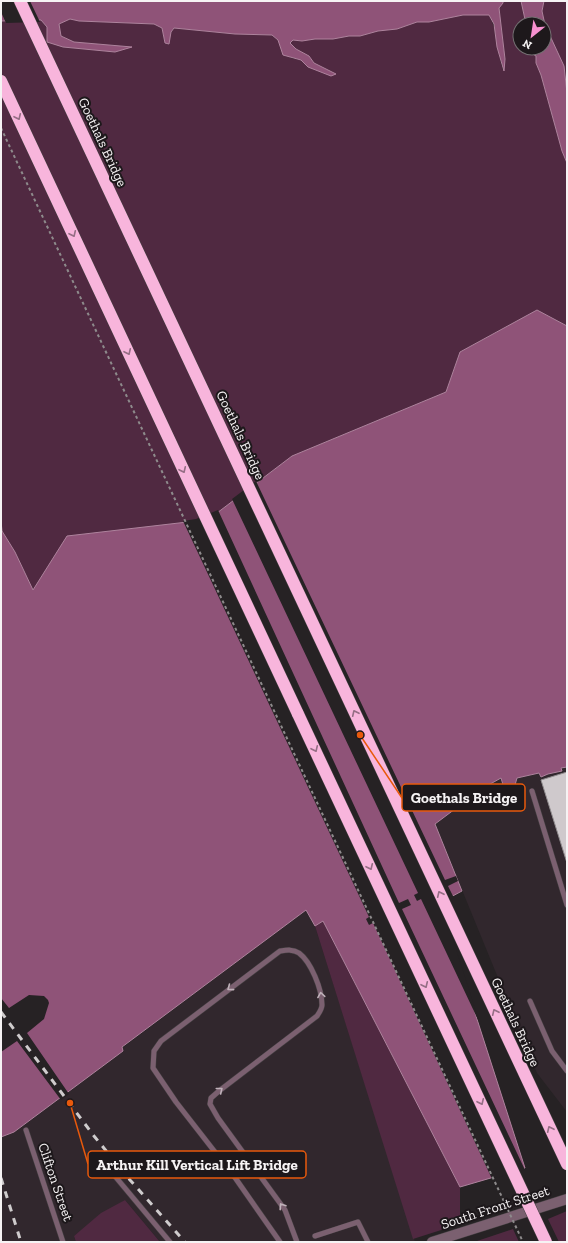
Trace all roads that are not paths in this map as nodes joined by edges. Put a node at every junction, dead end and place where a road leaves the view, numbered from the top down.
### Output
1 (20, 1) edge
2 (1, 81) edge
3 (532, 791) dead end
4 (567, 905) edge
5 (530, 1001) dead end
6 (567, 1071) edge
7 (26, 1130) dead end
8 (567, 1164) edge
9 (109, 1169) dead end
10 (567, 1199) edge
11 (315, 1236) dead end
12 (63, 1242) edge
13 (170, 1242) edge
14 (280, 1242) edge
15 (297, 1242) edge
16 (368, 1242) edge
17 (432, 1242) edge
18 (546, 1242) edge

8 -> 1 highway, Goethals Bridge
2 -> 18 highway, bridge
3 - 4 lane
5 - 6 lane
7 - 12 lane, Clifton Street
9 - 13 lane
10 - 17 street, South Front Street
11 - 16 lane
15 -> 14 lane

